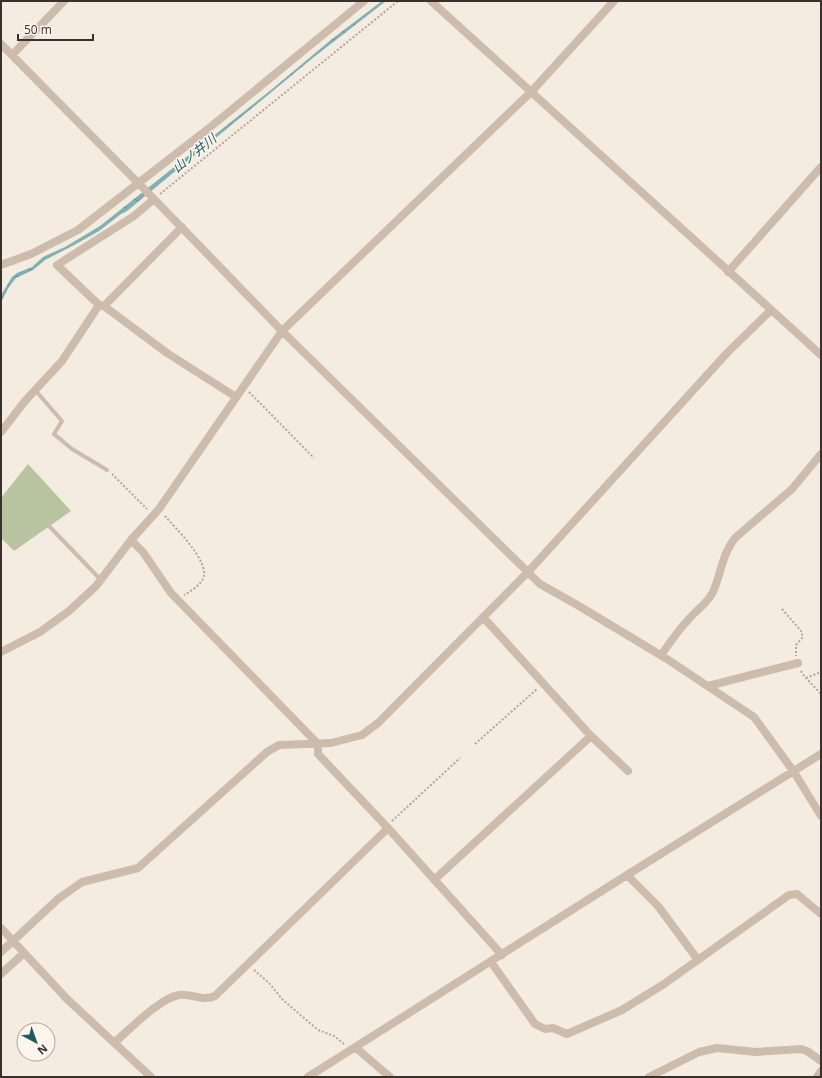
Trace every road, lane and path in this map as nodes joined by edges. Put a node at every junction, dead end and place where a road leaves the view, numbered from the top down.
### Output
1 (64, 1) edge
2 (364, 1) edge
3 (398, 1) edge
4 (431, 1) edge
5 (614, 1) edge
6 (1, 44) edge
7 (12, 55) junction
8 (531, 92) junction
9 (821, 167) edge
10 (139, 183) junction
11 (154, 198) junction
12 (182, 228) junction
13 (1, 265) edge
14 (728, 272) junction
15 (102, 305) junction
16 (771, 310) junction
17 (282, 331) junction
18 (821, 355) edge
19 (244, 386) junction
20 (35, 390) junction
21 (236, 398) junction
22 (1, 432) edge
23 (821, 454) edge
24 (314, 458) dead end
25 (107, 470) joint
26 (156, 512) junction
27 (49, 526) dead end
28 (131, 540) junction
29 (528, 572) junction
30 (101, 580) junction
31 (178, 600) junction
32 (782, 609) dead end
33 (483, 617) junction
34 (1, 652) edge
35 (661, 655) junction
36 (798, 663) junction
37 (821, 672) edge
38 (806, 678) junction
39 (543, 684) junction
40 (708, 686) junction
41 (821, 694) edge
42 (591, 736) junction
43 (318, 744) junction
44 (475, 744) dead end
45 (821, 754) edge
46 (460, 758) dead end
47 (628, 771) dead end
48 (794, 772) junction
49 (821, 816) edge
50 (387, 827) junction
51 (627, 875) junction
52 (434, 880) junction
53 (821, 914) edge
54 (1, 928) edge
55 (13, 941) junction
56 (1, 952) edge
57 (24, 953) junction
58 (502, 955) junction
59 (698, 960) junction
60 (491, 962) junction
61 (248, 964) junction
62 (1, 974) edge
63 (114, 1043) junction
64 (353, 1048) junction
65 (821, 1061) edge
66 (821, 1071) edge
67 (151, 1077) edge
68 (308, 1077) edge
69 (390, 1077) edge
70 (649, 1077) edge
71 (816, 1077) edge

1 - 7 street
2 - 10 street
3 - 11 path
4 - 8 street
5 - 8 street
6 - 7 street
7 - 10 street
8 - 14 street
8 - 17 street
9 - 14 street
10 - 11 street
10 - 13 street
11 - 12 street
11 - 15 street
12 - 15 street
12 - 17 street
14 - 16 street
15 - 20 street
15 - 21 street
16 - 18 street
16 - 29 street
17 - 19 street
17 - 29 street
19 - 21 street
19 - 24 path
20 - 22 street
20 - 25 lane
21 - 26 street
23 - 35 street
25 - 26 path
26 - 28 street
26 - 31 path
27 - 30 lane
28 - 30 street
28 - 31 street
29 - 33 street
29 - 35 street
30 - 34 street
31 - 43 street
32 - 36 path
33 - 39 street
33 - 43 street
35 - 40 street
36 - 38 path
36 - 40 street
37 - 38 path
38 - 41 path
39 - 42 street
39 - 44 path
40 - 48 street
42 - 47 street
42 - 52 street
43 - 50 street
43 - 55 street
45 - 48 street
46 - 50 path
48 - 49 street
48 - 51 street
50 - 52 street
50 - 61 street
51 - 58 street
51 - 59 street
52 - 58 street
53 - 59 street
54 - 55 street
55 - 56 street
55 - 57 street
57 - 62 street
57 - 63 street
58 - 60 street
59 - 60 street
60 - 64 street
61 - 63 street
61 - 64 path
63 - 67 street
64 - 68 street
64 - 69 street
65 - 70 street
66 - 71 street

